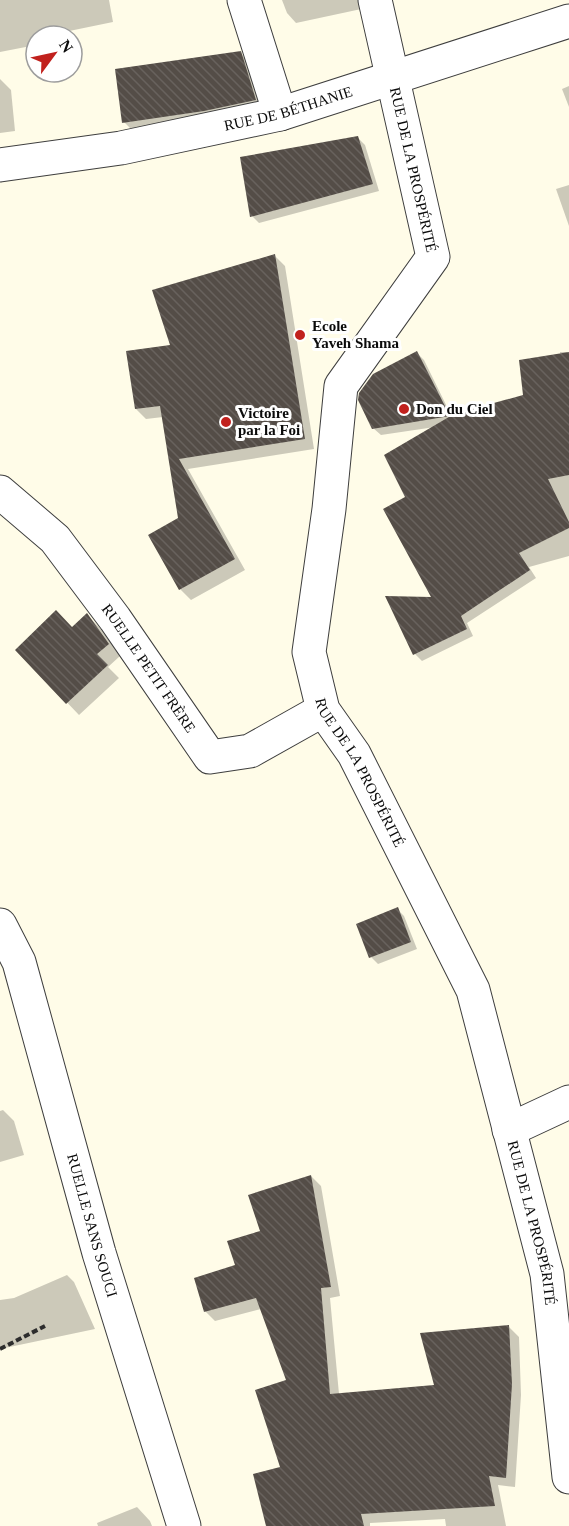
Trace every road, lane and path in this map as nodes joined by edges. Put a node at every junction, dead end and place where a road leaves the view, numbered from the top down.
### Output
1 (244, 0) edge
2 (375, 0) edge
3 (569, 21) edge
4 (394, 77) junction
5 (280, 114) junction
6 (0, 165) edge
7 (0, 492) edge
8 (323, 710) junction
9 (0, 925) edge
10 (569, 1102) edge
11 (509, 1130) junction
12 (45, 1326) dead end
13 (0, 1349) edge
14 (569, 1477) edge
15 (184, 1526) edge

1 - 5 street
2 - 4 street, RUE DE LA PROSPÉRITÉ
3 - 4 street, RUE DE BÉTHANIE
4 - 5 street, RUE DE BÉTHANIE
4 - 8 street, RUE DE LA PROSPÉRITÉ
5 - 6 street, RUE DE BÉTHANIE
7 - 8 street, RUELLE PETIT FRÈRE
8 - 11 street, RUE DE LA PROSPÉRITÉ
9 - 15 street, RUELLE SANS SOUCI
10 - 11 street
11 - 14 street, RUE DE LA PROSPÉRITÉ
12 - 13 path

